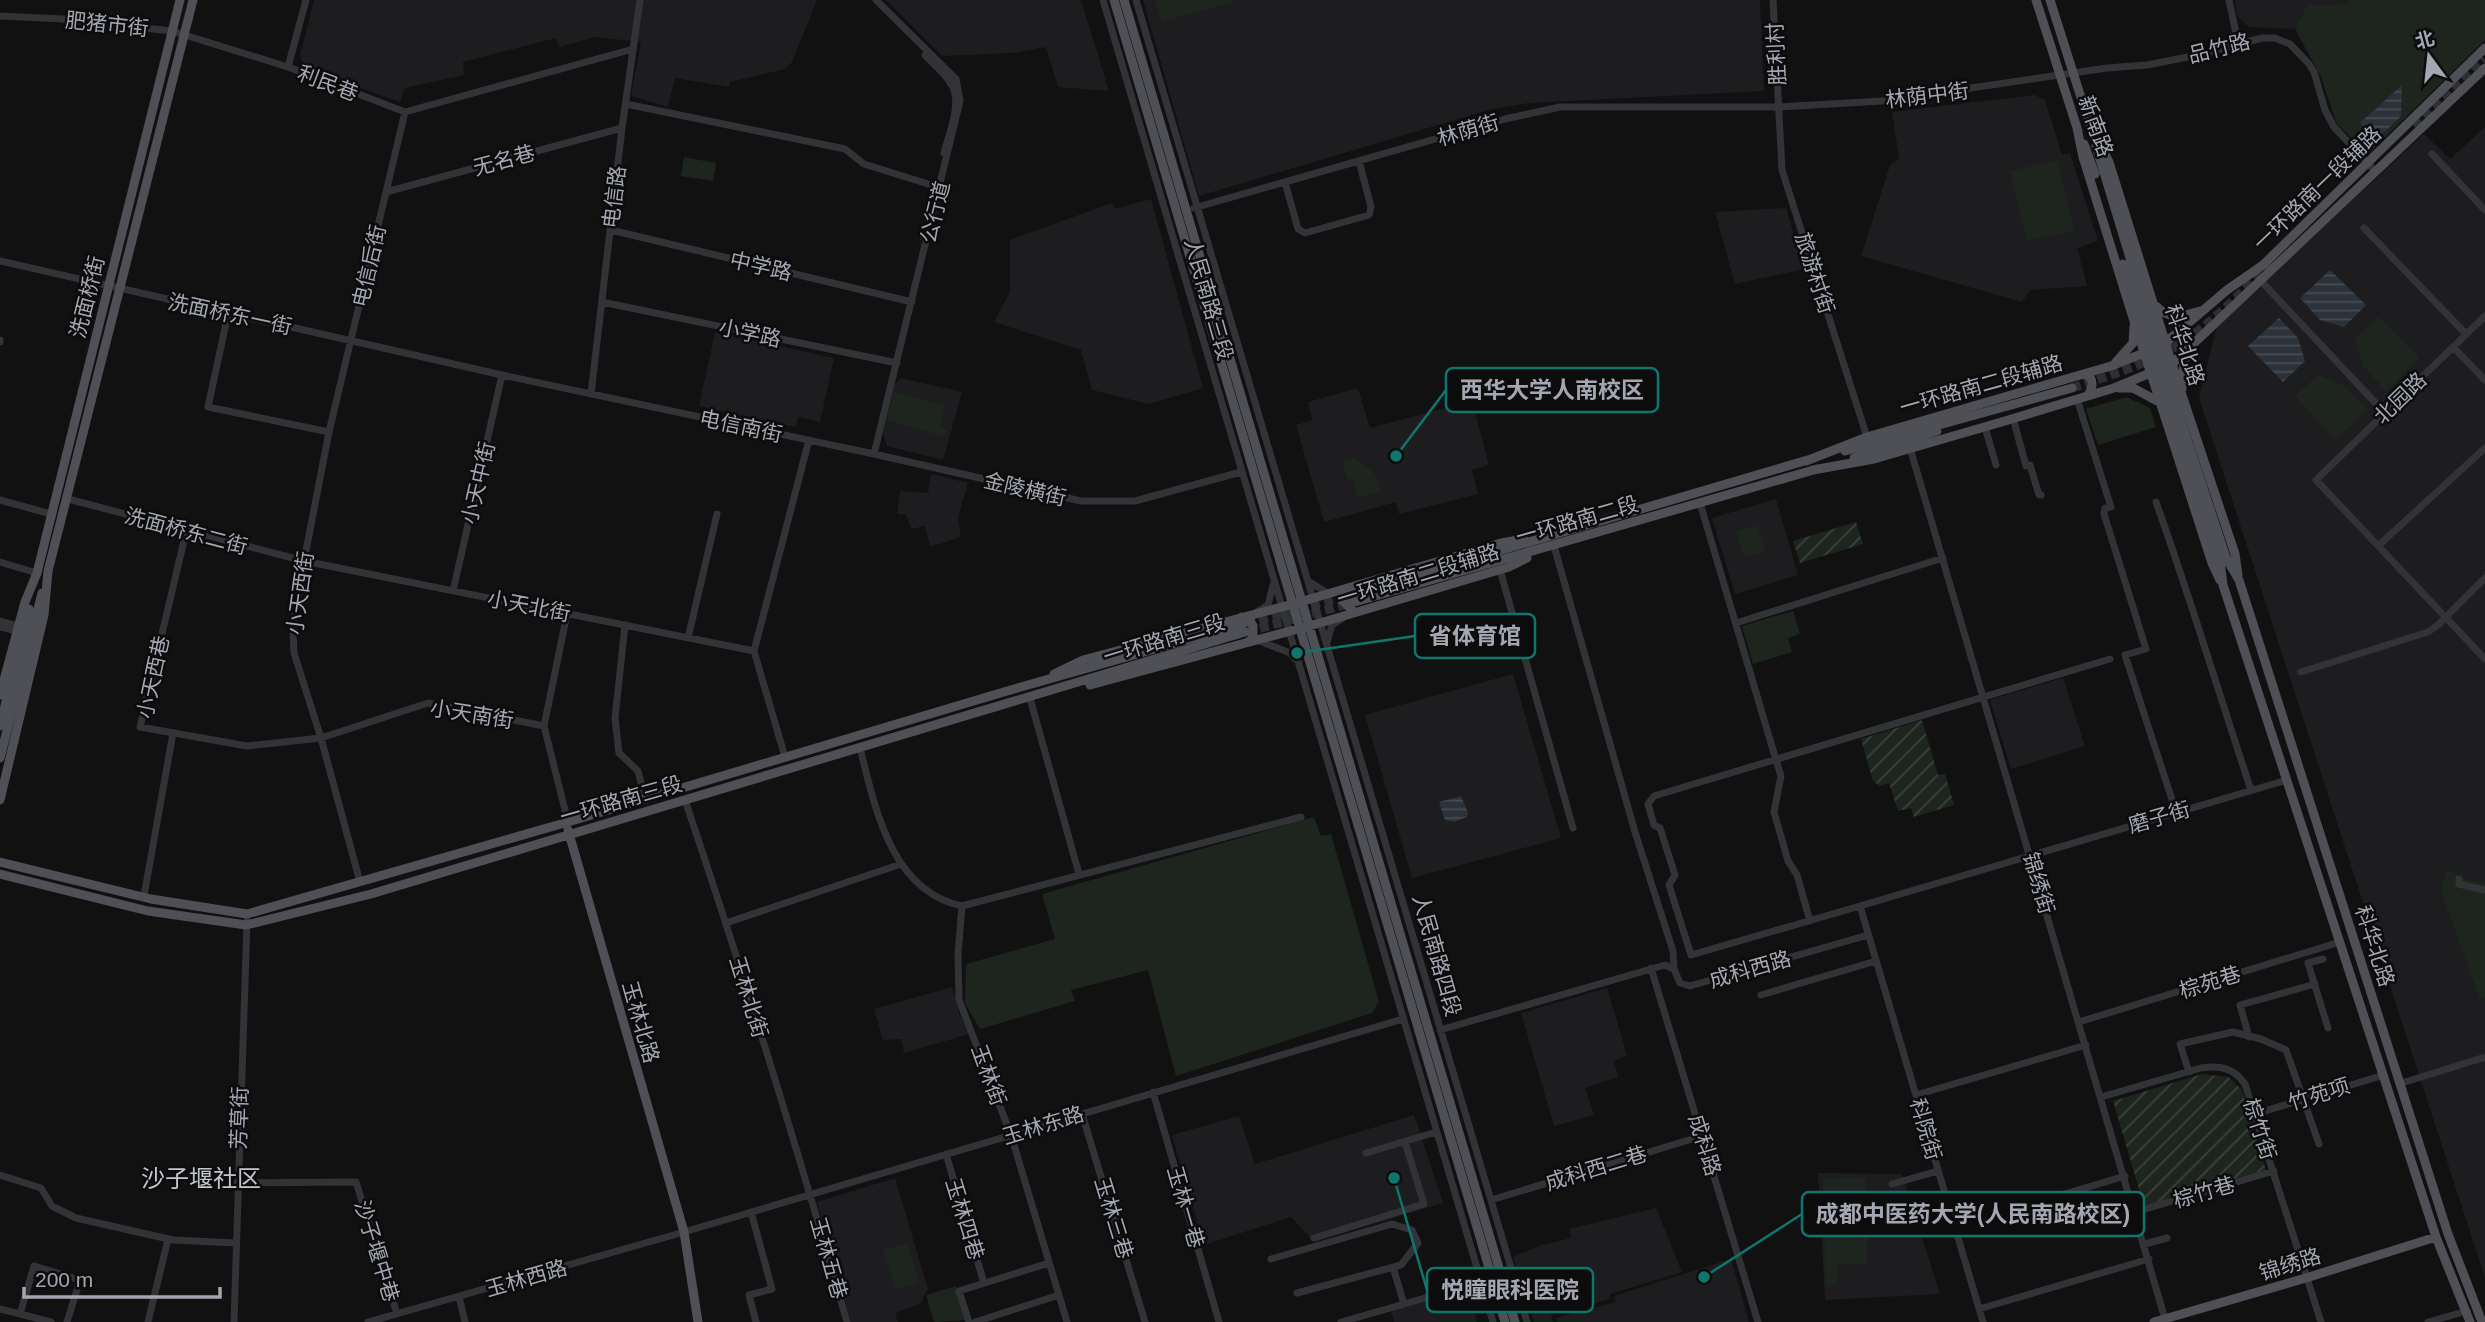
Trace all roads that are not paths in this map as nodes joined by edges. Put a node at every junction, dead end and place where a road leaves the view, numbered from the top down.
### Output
1 (180, 0) edge
2 (193, 0) edge
3 (306, 0) edge
4 (640, 0) edge
5 (870, 0) edge
6 (876, 0) edge
7 (1103, 0) edge
8 (1114, 0) edge
9 (1124, 0) edge
10 (1136, 0) edge
11 (1773, 0) edge
12 (2036, 0) edge
13 (2050, 0) edge
14 (2229, 0) edge
15 (0, 16) edge
16 (172, 31) junction
17 (186, 35) junction
18 (2238, 43) junction
19 (2485, 48) edge
20 (634, 49) junction
21 (288, 67) junction
22 (2485, 68) edge
23 (2074, 74) junction
24 (2060, 76) junction
25 (626, 104) junction
26 (1779, 107) junction
27 (405, 113) junction
28 (2090, 124) junction
29 (622, 128) junction
30 (2077, 128) junction
31 (2432, 154) dead end
32 (1359, 161) junction
33 (2368, 164) junction
34 (2376, 172) junction
35 (1285, 182) junction
36 (939, 188) junction
37 (386, 192) junction
38 (1197, 207) junction
39 (2485, 210) edge
40 (1182, 212) junction
41 (1166, 216) junction
42 (2364, 228) dead end
43 (611, 230) junction
44 (0, 261) edge
45 (2127, 263) junction
46 (2145, 277) junction
47 (2262, 281) junction
48 (2123, 284) junction
49 (113, 287) junction
50 (602, 302) junction
51 (910, 302) junction
52 (2152, 302) junction
53 (2206, 309) junction
54 (228, 314) junction
55 (2485, 316) edge
56 (2134, 321) junction
57 (2466, 334) junction
58 (353, 340) junction
59 (2197, 341) junction
60 (2165, 343) junction
61 (2454, 347) junction
62 (2144, 353) junction
63 (895, 363) junction
64 (2172, 364) junction
65 (2110, 366) junction
66 (2150, 372) junction
67 (2085, 374) junction
68 (502, 375) junction
69 (2485, 380) edge
70 (2178, 383) junction
71 (2114, 388) junction
72 (592, 394) junction
73 (2078, 394) junction
74 (2182, 394) junction
75 (2159, 399) junction
76 (2385, 413) junction
77 (2008, 423) junction
78 (1985, 427) junction
79 (329, 432) junction
80 (1867, 437) junction
81 (809, 440) junction
82 (1910, 448) junction
83 (2485, 448) edge
84 (2187, 449) junction
85 (872, 453) junction
86 (1806, 461) junction
87 (1996, 465) dead end
88 (1813, 470) junction
89 (1241, 472) junction
90 (2041, 495) dead end
91 (68, 499) junction
92 (0, 500) edge
93 (2156, 502) dead end
94 (1700, 503) junction
95 (51, 514) junction
96 (717, 514) dead end
97 (186, 531) junction
98 (1541, 537) joint
99 (2378, 547) junction
100 (1549, 548) junction
101 (1943, 558) junction
102 (304, 561) junction
103 (0, 562) edge
104 (1500, 570) junction
105 (48, 571) junction
106 (37, 573) junction
107 (2485, 578) edge
108 (1307, 580) junction
109 (2239, 580) junction
110 (1274, 581) junction
111 (2223, 585) junction
112 (453, 591) junction
113 (1329, 594) junction
114 (1313, 598) junction
115 (1297, 603) junction
116 (1350, 603) junction
117 (1282, 607) junction
118 (1256, 613) junction
119 (568, 614) junction
120 (2444, 616) junction
121 (0, 621) edge
122 (1320, 623) junction
123 (1736, 623) junction
124 (1243, 624) junction
125 (625, 625) junction
126 (1304, 627) junction
127 (0, 628) edge
128 (1289, 631) junction
129 (21, 633) junction
130 (688, 638) junction
131 (1251, 641) junction
132 (1327, 646) junction
133 (754, 651) junction
134 (2110, 659) dead end
135 (2485, 659) edge
136 (1298, 663) junction
137 (2301, 671) dead end
138 (0, 695) edge
139 (1984, 697) junction
140 (1029, 701) junction
141 (0, 726) edge
142 (544, 726) junction
143 (173, 733) junction
144 (321, 738) junction
145 (860, 748) junction
146 (785, 757) junction
147 (0, 758) edge
148 (1776, 760) junction
149 (2287, 780) junction
150 (2251, 790) junction
151 (649, 797) junction
152 (0, 800) edge
153 (685, 800) junction
154 (656, 808) junction
155 (2176, 812) junction
156 (1301, 817) dead end
157 (568, 822) junction
158 (1573, 828) dead end
159 (568, 834) junction
160 (2031, 855) junction
161 (0, 862) edge
162 (901, 864) junction
163 (0, 874) edge
164 (1079, 874) junction
165 (2459, 878) dead end
166 (360, 883) junction
167 (2485, 890) edge
168 (144, 896) dead end
169 (962, 906) junction
170 (1860, 906) junction
171 (247, 914) junction
172 (1810, 921) junction
173 (726, 923) junction
174 (246, 925) junction
175 (1868, 935) junction
176 (2340, 942) junction
177 (2323, 959) dead end
178 (1876, 961) junction
179 (1651, 968) junction
180 (1674, 969) junction
181 (2315, 984) junction
182 (1760, 995) dead end
183 (1403, 1019) junction
184 (2080, 1022) junction
185 (2328, 1028) dead end
186 (1440, 1030) junction
187 (2249, 1037) junction
188 (2086, 1045) junction
189 (2485, 1057) edge
190 (2189, 1072) junction
191 (2384, 1075) junction
192 (2402, 1083) junction
193 (1153, 1092) junction
194 (1916, 1094) junction
195 (2101, 1097) junction
196 (2303, 1099) junction
197 (1082, 1114) junction
198 (2255, 1114) junction
199 (1436, 1132) junction
200 (1011, 1135) junction
201 (1702, 1136) junction
202 (1405, 1142) junction
203 (2319, 1144) dead end
204 (1366, 1153) dead end
205 (946, 1154) junction
206 (1938, 1171) junction
207 (2274, 1171) junction
208 (0, 1175) edge
209 (2124, 1176) junction
210 (237, 1183) junction
211 (1892, 1184) dead end
212 (811, 1194) junction
213 (1491, 1200) junction
214 (751, 1212) junction
215 (2135, 1212) junction
216 (1955, 1227) junction
217 (684, 1233) junction
218 (2436, 1237) junction
219 (1314, 1238) dead end
220 (2167, 1238) dead end
221 (168, 1239) junction
222 (236, 1243) junction
223 (2144, 1244) junction
224 (1271, 1259) dead end
225 (2149, 1259) junction
226 (1049, 1263) junction
227 (1393, 1267) junction
228 (2306, 1278) junction
229 (1481, 1282) junction
230 (984, 1283) junction
231 (1297, 1293) dead end
232 (1059, 1296) junction
233 (459, 1297) junction
234 (1404, 1304) junction
235 (0, 1309) edge
236 (1979, 1309) junction
237 (2467, 1311) junction
238 (20, 1314) junction
239 (397, 1314) junction
240 (2165, 1319) junction
241 (1344, 1321) edge
242 (51, 1322) edge
243 (67, 1322) edge
244 (148, 1322) edge
245 (234, 1322) edge
246 (368, 1322) edge
247 (465, 1322) edge
248 (698, 1322) edge
249 (756, 1322) edge
250 (848, 1322) edge
251 (969, 1322) edge
252 (975, 1322) edge
253 (1067, 1322) edge
254 (1145, 1322) edge
255 (1219, 1322) edge
256 (1493, 1322) edge
257 (1505, 1322) edge
258 (1515, 1322) edge
259 (1527, 1322) edge
260 (1758, 1322) edge
261 (1983, 1322) edge
262 (2154, 1322) edge
263 (2321, 1322) edge
264 (2428, 1322) edge
265 (2470, 1322) edge
266 (2482, 1322) edge

1 - 16 main road, 洗面桥街
2 - 17 main road, 洗面桥街
3 - 21 street
4 - 20 street, 电信路
5 - 36 street, 公行道
6 - 36 street, 公行道
7 - 41 street, 人民南路三段
8 - 40 main road, 人民南路三段
9 - 40 main road, 人民南路三段
10 - 38 street, 人民南路三段
11 - 26 street, 胜利村
12 - 24 main road, 新南路
13 - 23 main road, 新南路
14 - 18 street
15 - 16 street, 肥猪市街
16 - 17 street, 利民巷
16 - 49 main road, 洗面桥街
17 - 21 street, 利民巷
17 - 49 main road, 洗面桥街
18 - 23 street, 品竹路
18 - 33 street, 品竹路
19 - 33 main road, 一环路南一段辅路
20 - 25 street, 电信路
20 - 27 street
21 - 27 street, 利民巷
22 - 34 main road, 一环路南一段辅路
23 - 24 street, 林荫中街
23 - 28 main road, 新南路
24 - 26 street, 林荫中街
24 - 30 main road, 新南路
25 - 29 street, 电信路
25 - 36 street
26 - 32 street, 林荫街
26 - 80 street, 旅游村街
27 - 37 street
28 - 45 main road, 新南路
28 - 46 main road, 科华北路
29 - 37 street, 无名巷
29 - 43 street, 电信路
30 - 45 main road, 新南路
30 - 48 main road, 科华北路
31 - 39 street
32 - 35 street, 林荫街
32 - 35 street
33 - 34 street, 品竹路
33 - 53 main road, 一环路南一段辅路
34 - 47 main road, 一环路南一段辅路
35 - 38 street, 林荫街
36 - 51 street, 公行道
37 - 58 street, 电信后街
38 - 40 street, 林荫街
38 - 108 street, 人民南路三段
40 - 41 street, 林荫街
40 - 115 main road, 人民南路三段
41 - 89 street, 人民南路三段
42 - 57 street
43 - 50 street, 电信路
43 - 51 street, 中学路
44 - 49 street, 洗面桥东一街
45 - 84 main road, 科华北路, bridge
46 - 48 main road
46 - 52 main road, 科华北路
47 - 59 main road, 一环路南一段辅路
47 - 76 street
48 - 56 main road, 科华北路
49 - 54 street, 洗面桥东一街
49 - 91 main road, 洗面桥街
49 - 95 main road, 洗面桥街
50 - 63 street, 小学路
50 - 72 street, 电信路
51 - 63 street, 公行道
52 - 53 main road
52 - 60 main road, 科华北路
53 - 60 main road, 一环路南一段辅路
54 - 58 street, 洗面桥东一街
54 - 79 street
55 - 57 street, 北园路
56 - 62 main road, 科华北路
56 - 65 main road
57 - 61 street, 北园路
58 - 68 street, 电信南街
58 - 79 street, 小天西街
59 - 64 main road, 一环路南一段辅路
59 - 74 main road
60 - 62 main road, 一环路南二段辅路
60 - 64 main road, 科华北路
61 - 69 street
61 - 76 street, 北园路
62 - 65 main road, 一环路南二段辅路
62 - 66 main road, 科华北路
63 - 85 street, 公行道
64 - 66 main road, 一环路南二段辅路
64 - 70 main road, 科华北路
65 - 67 main road, 一环路南二段辅路
66 - 71 main road, 一环路南二段辅路
66 - 75 main road, 科华北路
67 - 73 main road
67 - 80 main road, 一环路南二段辅路
68 - 72 street, 电信南街
68 - 112 street, 小天中街
70 - 74 main road, 科华北路
70 - 75 main road
71 - 73 main road, 一环路南二段辅路
71 - 75 main road
72 - 81 street, 电信南街
73 - 77 main road, 一环路南二段辅路
73 - 86 main road
73 - 88 main road
73 - 155 street
74 - 109 main road, 科华北路
75 - 111 main road, 科华北路
76 - 99 street, 北园路
77 - 78 main road, 一环路南二段辅路
77 - 90 street
78 - 82 main road, 一环路南二段辅路
78 - 87 street
79 - 102 street, 小天西街
80 - 86 main road, 一环路南二段辅路
81 - 85 street, 金陵横街
81 - 133 street, 电信南街
82 - 88 main road, 一环路南二段辅路
82 - 101 street, 锦绣街
83 - 99 street
84 - 109 main road, 科华北路
84 - 111 main road, 科华北路
85 - 89 street, 金陵横街
86 - 98 main road, 一环路南二段
88 - 94 main road, 一环路南二段
89 - 110 street, 人民南路三段
91 - 97 street, 洗面桥东二街
91 - 105 main road, 洗面桥街
92 - 95 street
93 - 150 street
94 - 100 main road, 一环路南二段
94 - 123 street
95 - 106 main road, 洗面桥街
96 - 130 street
97 - 102 street, 洗面桥东二街
97 - 143 street, 小天西巷
98 - 116 main road, 一环路南二段辅路
99 - 120 street
100 - 104 main road, 一环路南二段辅路
100 - 116 main road, 一环路南二段
100 - 180 street
101 - 123 street
101 - 139 street, 锦绣街
102 - 112 street, 小天北街
102 - 144 street, 小天西街
103 - 106 street
104 - 116 main road, 一环路南二段辅路
104 - 158 street
105 - 129 main road, 洗面桥街
105 - 152 main road, 洗面桥街
106 - 129 main road, 洗面桥街
107 - 120 street
108 - 113 street
108 - 114 street, 人民南路三段
109 - 192 main road, 科华北路
110 - 117 street, 人民南路三段
110 - 118 street
111 - 149 main road, 科华北路
112 - 119 street, 小天北街
113 - 114 main road, 一环路南二段辅路
113 - 116 main road, 一环路南二段辅路
114 - 115 main road, 一环路南二段辅路
114 - 122 street, 人民南路四段
115 - 117 main road, 一环路南二段辅路
115 - 126 main road, 人民南路三段
116 - 122 main road, 一环路南二段辅路
116 - 132 street
117 - 118 main road, 一环路南二段辅路
117 - 128 street
118 - 124 main road, 一环路南二段辅路
119 - 125 street, 小天北街
119 - 142 street
120 - 135 street
120 - 137 street
121 - 129 street
122 - 126 main road, 一环路南二段辅路
122 - 132 street, 人民南路四段
123 - 148 street
124 - 131 main road
124 - 140 main road, 一环路南三段
124 - 146 main road, 一环路南三段
125 - 130 street, 小天北街
125 - 151 street
126 - 128 main road, 一环路南二段辅路
126 - 257 main road, 人民南路四段
126 - 258 main road, 人民南路四段
127 - 129 street
128 - 131 main road, 一环路南二段辅路
128 - 136 street
129 - 138 main road, 洗面桥街
129 - 141 main road
129 - 147 main road
130 - 133 street, 小天北街
131 - 136 street
131 - 140 main road, 一环路南二段辅路
132 - 186 street, 人民南路四段
133 - 146 street
134 - 139 street
136 - 183 street
139 - 148 street
139 - 160 street, 锦绣街
140 - 145 main road, 一环路南三段
140 - 164 street
142 - 144 street, 小天南街
142 - 157 street
143 - 144 street, 小天西巷
143 - 168 street
144 - 166 street, 小天西街
145 - 153 main road, 一环路南三段
145 - 162 street
146 - 151 main road, 一环路南三段
148 - 172 street
148 - 172 street
149 - 150 street, 磨子街
149 - 176 main road, 科华北路
150 - 155 street, 磨子街
151 - 154 main road
151 - 157 main road, 一环路南三段
153 - 154 main road, 一环路南三段
153 - 173 street, 玉林北街
154 - 159 main road, 一环路南三段
155 - 160 street, 磨子街
156 - 164 street
157 - 159 main road, 玉林北路
157 - 166 main road, 一环路南三段
159 - 174 main road, 一环路南三段
159 - 217 main road, 玉林北路
160 - 170 street
160 - 184 street, 锦绣街
161 - 171 main road, 一环路南三段
162 - 169 street
162 - 173 street
163 - 174 main road, 一环路南三段
164 - 169 street
165 - 167 street
166 - 171 main road, 一环路南三段
169 - 200 street, 玉林街
170 - 172 street
170 - 175 street
171 - 174 street, 芳草街
173 - 212 street, 玉林北街
174 - 210 street, 芳草街
175 - 178 street, 科院街
175 - 180 street, 成科西路
176 - 184 street, 棕苑巷
176 - 191 main road, 科华北路
177 - 181 street
178 - 182 street
178 - 194 street, 科院街
179 - 180 street, 成科西路
179 - 186 street, 成科西路
179 - 201 street, 成科路
181 - 185 street
181 - 187 street
183 - 193 street, 玉林东路
183 - 199 street
184 - 188 street, 锦绣街
186 - 213 street, 人民南路四段
187 - 190 street
187 - 196 street
188 - 194 street
188 - 195 street, 锦绣街
189 - 192 street
190 - 195 street, 棕竹街
190 - 198 street, 棕竹街
191 - 196 street, 竹苑项
191 - 218 main road, 科华北路
192 - 266 main road, 科华北路
193 - 197 street, 玉林东路
193 - 255 street, 玉林一巷
194 - 206 street, 科院街
195 - 209 street, 锦绣街
196 - 198 street, 竹苑项
196 - 203 street
197 - 200 street, 玉林东路
197 - 254 street, 玉林三巷
198 - 207 street, 棕竹街
199 - 202 street
199 - 229 street
200 - 205 street, 玉林东路
200 - 226 street, 玉林街
201 - 213 street, 成科西二巷
201 - 260 street, 成科路
202 - 204 street
202 - 219 street
205 - 212 street, 玉林东路
205 - 230 street, 玉林四巷
206 - 211 street
206 - 216 street, 科院街
207 - 215 street, 棕竹巷
207 - 228 street, 棕竹街
208 - 221 street
209 - 215 street, 锦绣街
209 - 216 street
210 - 222 street, 芳草街
210 - 239 street, 沙子堰中巷
212 - 214 street, 玉林东路
212 - 250 street, 玉林五巷
213 - 259 street, 人民南路四段
214 - 217 street, 玉林东路
214 - 249 street
215 - 223 street, 锦绣街
216 - 236 street, 科院街
217 - 233 street, 玉林西路
217 - 248 main road, 玉林北路
218 - 228 main road, 锦绣路
218 - 237 main road, 科华北路
220 - 223 street
221 - 222 street
221 - 244 street
222 - 245 street, 芳草街
223 - 225 street, 锦绣街
224 - 227 street
225 - 236 street
225 - 240 street, 锦绣街
226 - 230 street
226 - 232 street, 玉林街
227 - 231 street
227 - 234 street
228 - 240 main road, 锦绣路
228 - 263 street, 棕竹街
229 - 234 street
229 - 256 street
230 - 251 street
232 - 252 street
232 - 253 street, 玉林街
233 - 239 street, 玉林西路
233 - 247 street
234 - 241 street
235 - 238 street
236 - 261 street, 科院街
237 - 264 street
237 - 265 main road, 科华北路
238 - 242 street
238 - 243 street
239 - 246 street, 玉林西路
240 - 262 main road, 锦绣路

